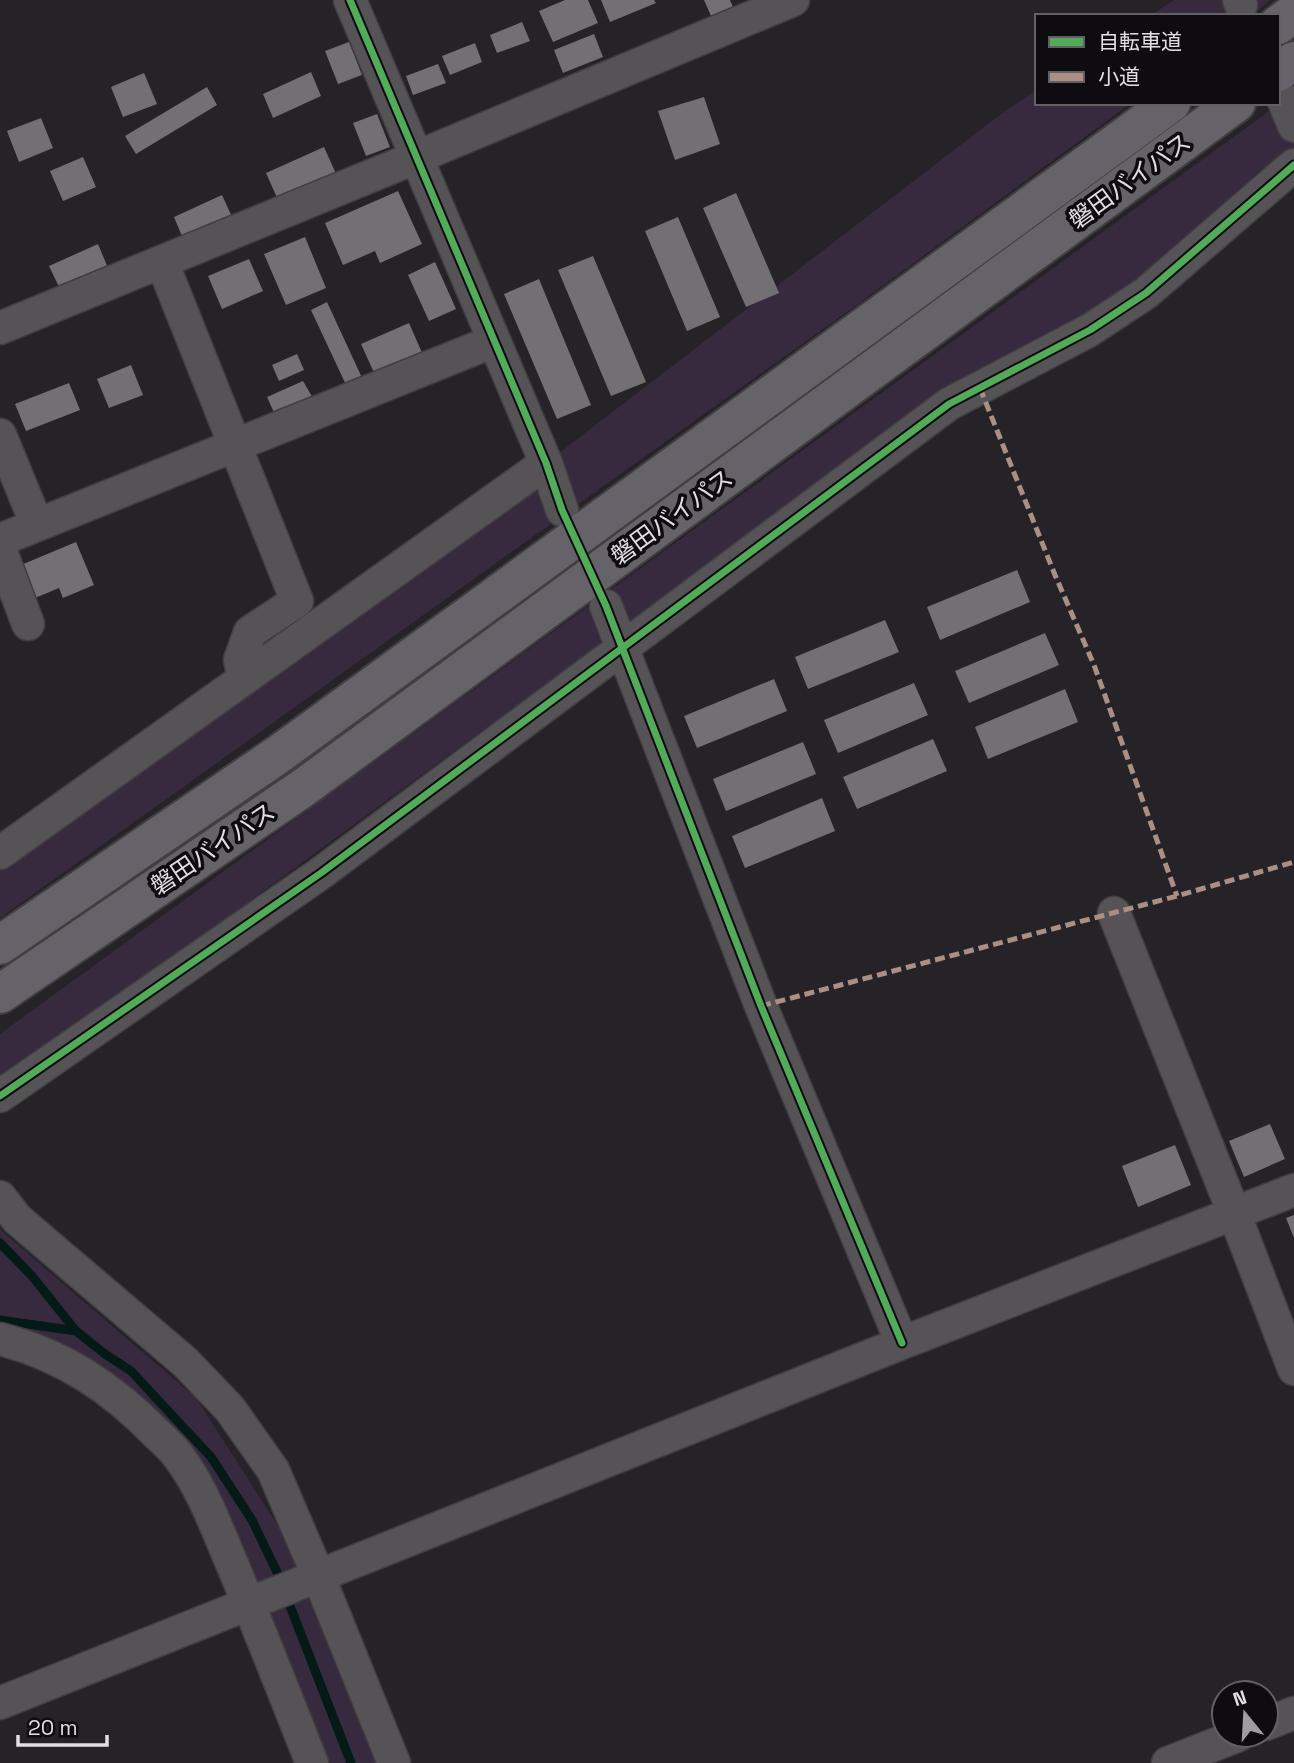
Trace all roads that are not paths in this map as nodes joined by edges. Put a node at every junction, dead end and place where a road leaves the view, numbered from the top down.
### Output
1 (351, 0) edge
2 (793, 0) edge
3 (1294, 61) edge
4 (1285, 99) edge
5 (1168, 105) edge
6 (1233, 105) edge
7 (417, 157) junction
8 (1294, 165) edge
9 (162, 262) junction
10 (0, 328) edge
11 (494, 341) junction
12 (0, 435) edge
13 (235, 445) junction
14 (546, 463) junction
15 (562, 510) dead end
16 (37, 525) junction
17 (0, 540) edge
18 (0, 549) edge
19 (606, 606) dead end
20 (28, 624) dead end
21 (622, 648) junction
22 (244, 679) junction
23 (0, 853) edge
24 (1114, 913) dead end
25 (0, 945) edge
26 (0, 994) edge
27 (0, 1096) edge
28 (1294, 1190) edge
29 (0, 1197) edge
30 (1234, 1213) junction
31 (0, 1339) edge
32 (902, 1343) junction
33 (1294, 1369) edge
34 (318, 1575) junction
35 (249, 1604) junction
36 (0, 1703) edge
37 (1210, 1746) edge
38 (312, 1763) edge
39 (394, 1763) edge
40 (1168, 1763) edge

1 - 7 street
2 - 7 street
3 - 4 highway
5 - 25 highway, 磐田バイパス
6 - 26 highway, 磐田バイパス
7 - 9 street
7 - 11 street
8 - 21 street
9 - 10 street
9 - 13 street
11 - 13 street
11 - 14 street
12 - 16 street
13 - 16 street
13 - 22 street
14 - 15 street
14 - 22 street
16 - 17 street
18 - 20 street
19 - 21 street
21 - 27 street
21 - 32 street
22 - 23 street
24 - 30 street
28 - 30 street
29 - 34 street
30 - 32 street
30 - 33 street
31 - 35 street
32 - 34 street
34 - 35 street
34 - 39 street
35 - 36 street
35 - 38 street
37 - 40 street

